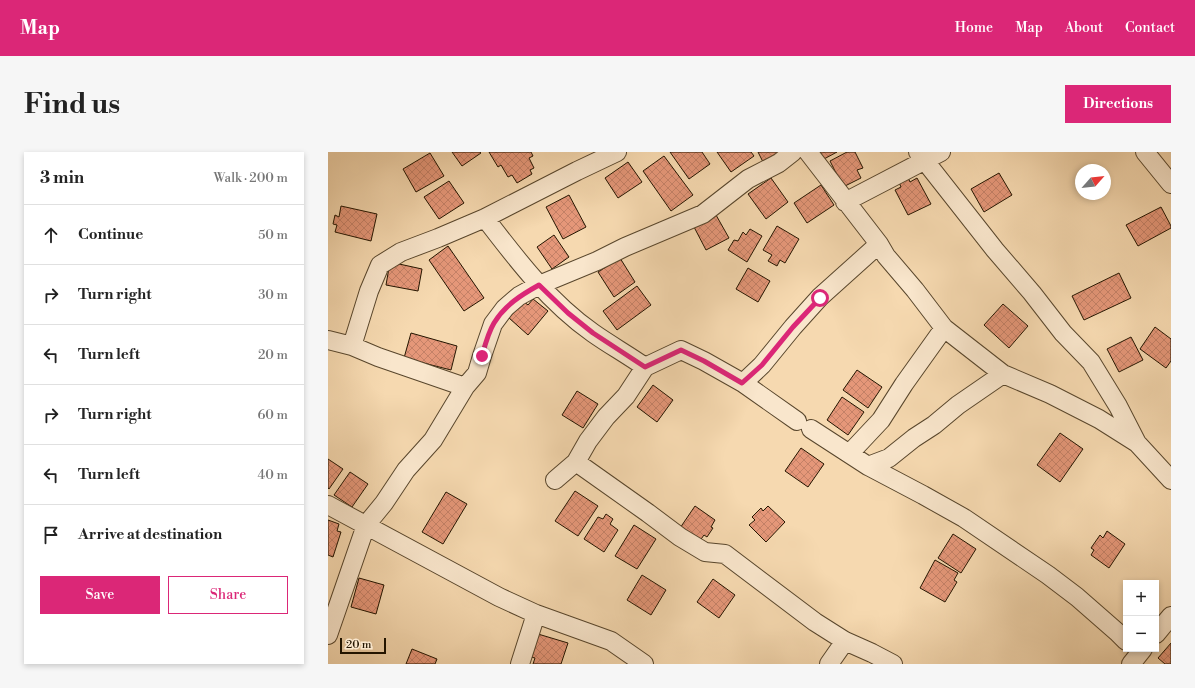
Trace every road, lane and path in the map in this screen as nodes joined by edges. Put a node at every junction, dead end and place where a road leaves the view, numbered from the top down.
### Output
1 (617, 152) edge
2 (794, 152) edge
3 (808, 152) edge
4 (941, 152) edge
5 (1144, 152) edge
6 (922, 156) edge
7 (1171, 184) edge
8 (845, 202) junction
9 (485, 218) junction
10 (878, 244) junction
11 (539, 285) junction
12 (944, 328) junction
13 (328, 340) edge
14 (352, 346) junction
15 (645, 367) junction
16 (1003, 374) junction
17 (742, 383) junction
18 (465, 387) junction
19 (1136, 443) junction
20 (850, 453) junction
21 (576, 462) junction
22 (868, 466) junction
23 (555, 480) dead end
24 (1171, 480) edge
25 (328, 505) edge
26 (366, 525) junction
27 (536, 614) junction
28 (1171, 616) edge
29 (1159, 630) edge
30 (328, 635) edge
31 (1123, 639) edge
32 (845, 641) junction
33 (520, 664) edge
34 (644, 664) edge
35 (829, 664) edge
36 (893, 664) edge

1 - 9 street
2 - 11 street
3 - 8 street
4 - 6 street
5 - 7 street
6 - 8 street
6 - 19 street
8 - 10 street
9 - 11 street
9 - 14 street
10 - 12 street
10 - 17 street
11 - 15 street
11 - 18 street
12 - 16 street
12 - 20 street
13 - 14 street
14 - 18 street
15 - 17 street
15 - 21 street
16 - 19 street
16 - 22 street
17 - 20 street
18 - 26 street
19 - 24 street
20 - 22 street
21 - 23 street
21 - 32 street
22 - 31 street
25 - 26 street
26 - 27 street
26 - 30 street
27 - 33 street
27 - 34 street
28 - 29 street
32 - 35 street
32 - 36 street

